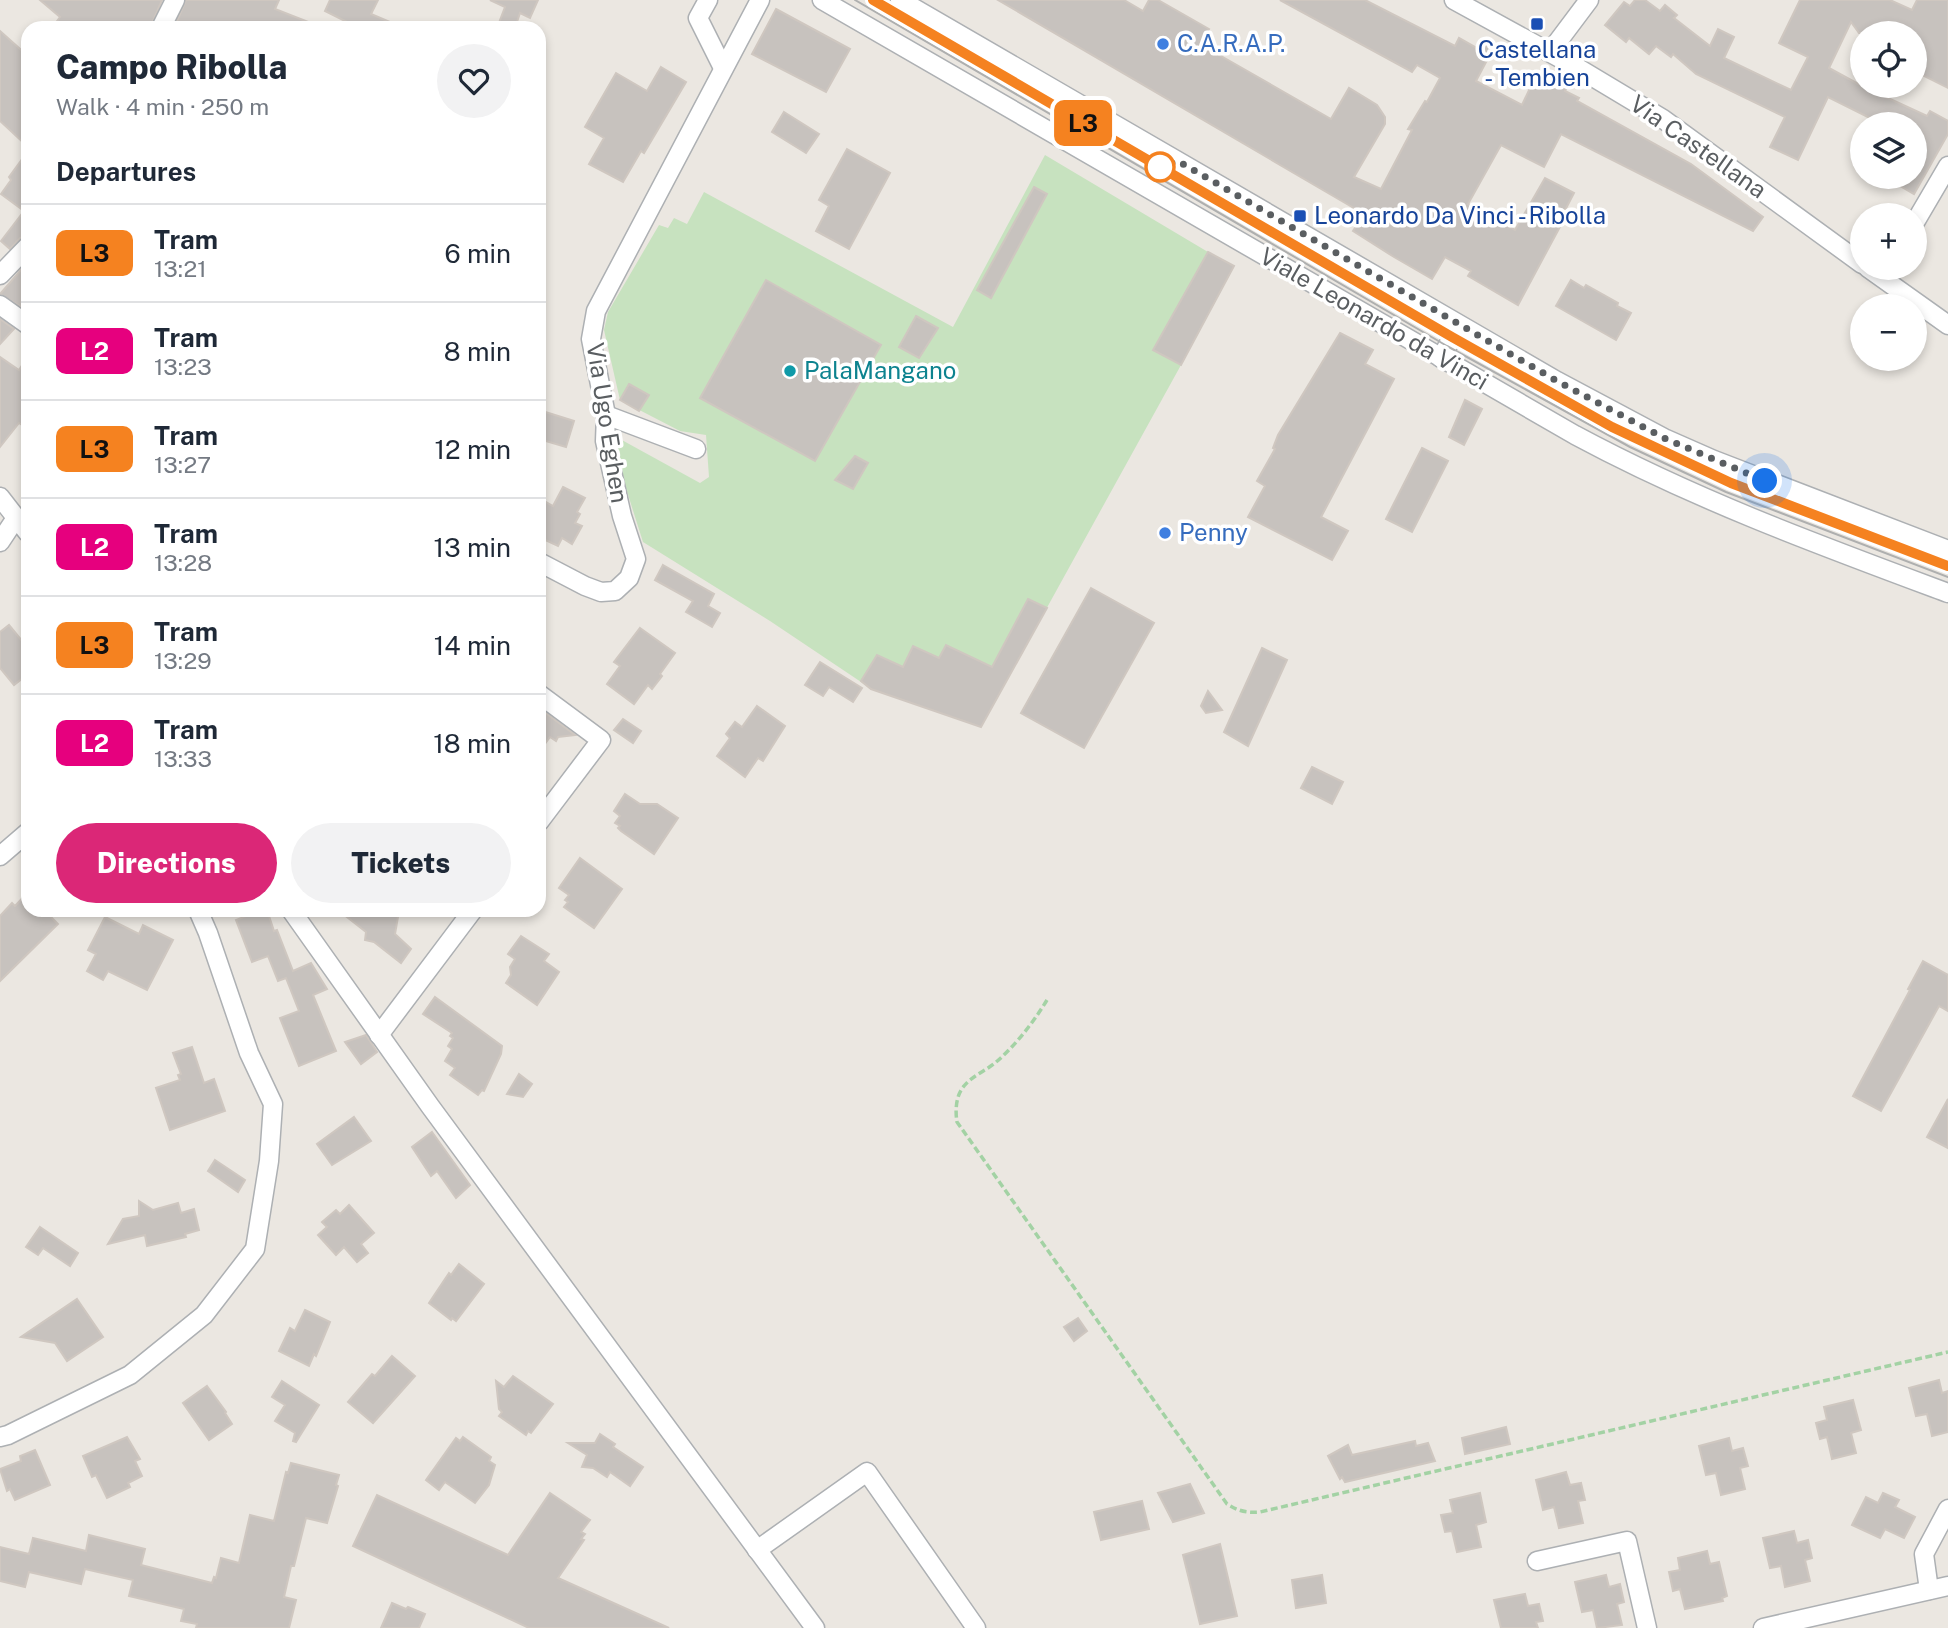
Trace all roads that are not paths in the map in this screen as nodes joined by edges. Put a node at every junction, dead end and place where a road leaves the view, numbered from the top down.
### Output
1 (175, 0) edge
2 (708, 0) edge
3 (760, 0) edge
4 (822, 0) edge
5 (900, 0) edge
6 (1454, 0) edge
7 (1590, 0) edge
8 (164, 21) edge
9 (1550, 52) junction
10 (723, 68) junction
11 (1948, 166) edge
12 (1926, 203) edge
13 (21, 253) edge
14 (1850, 255) edge
15 (0, 275) edge
16 (1894, 280) edge
17 (0, 305) edge
18 (21, 320) edge
19 (1460, 325) junction
20 (1948, 325) edge
21 (1441, 358) junction
22 (606, 415) junction
23 (696, 449) dead end
24 (0, 498) edge
25 (16, 518) junction
26 (21, 524) edge
27 (0, 542) edge
28 (1948, 550) edge
29 (546, 566) edge
30 (1948, 593) edge
31 (546, 699) edge
32 (546, 813) edge
33 (21, 838) edge
34 (0, 856) edge
35 (201, 917) edge
36 (296, 917) edge
37 (468, 917) edge
38 (379, 1035) junction
39 (0, 1437) edge
40 (1948, 1509) edge
41 (757, 1550) junction
42 (1537, 1561) dead end
43 (1948, 1586) edge
44 (1930, 1590) junction
45 (815, 1628) edge
46 (976, 1628) edge
47 (1647, 1628) edge
48 (1763, 1628) edge

1 - 8 street
2 - 10 street
3 - 10 street, Via Ugo Eghen
4 - 21 street, Viale Leonardo da Vinci
5 - 19 street, Viale Leonardo da Vinci
6 - 9 street, Via Castellana
7 - 9 street
9 - 14 street, Via Castellana
10 - 22 street, Via Ugo Eghen
11 - 12 street
13 - 15 street
16 - 20 street
17 - 18 street
19 - 21 street
19 - 28 street, Viale Leonardo da Vinci
21 - 30 street, Viale Leonardo da Vinci
22 - 23 street
22 - 29 street, Via Ugo Eghen
24 - 25 street
25 - 26 street
25 - 27 street
31 - 32 street
33 - 34 street
35 - 39 street
36 - 38 street
37 - 38 street
38 - 41 street
40 - 44 street
41 - 45 street
41 - 46 street
42 - 47 street
43 - 44 street
44 - 48 street

